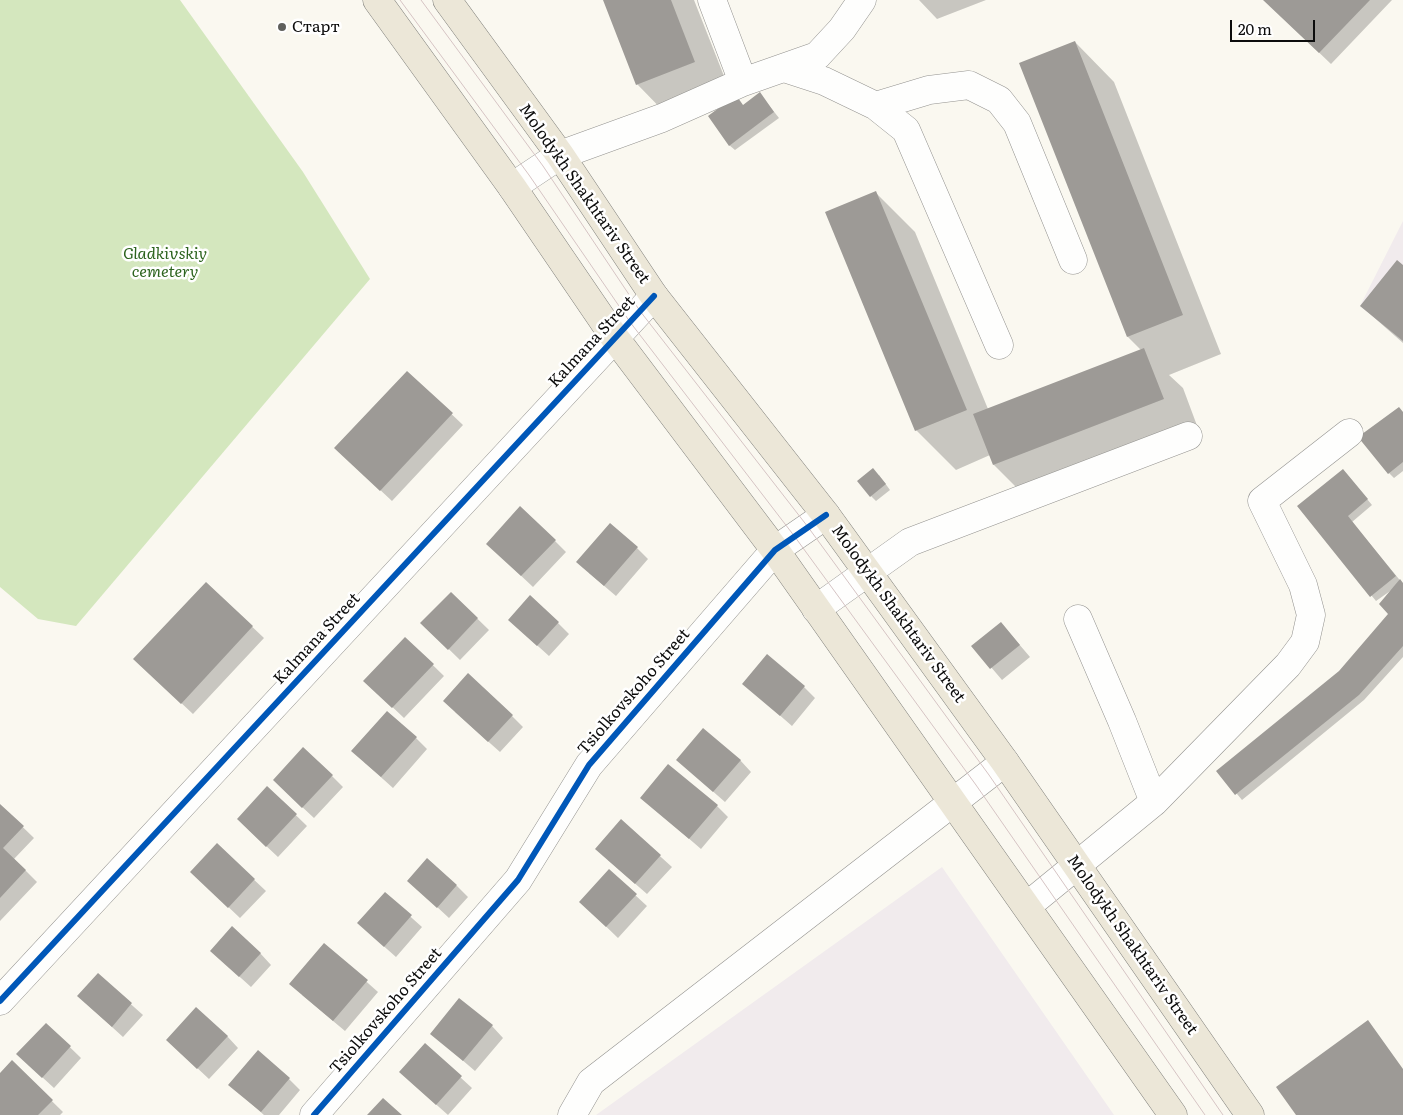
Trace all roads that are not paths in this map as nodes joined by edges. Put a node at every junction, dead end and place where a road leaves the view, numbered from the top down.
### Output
1 (376, 0) edge
2 (447, 0) edge
3 (712, 0) edge
4 (862, 0) edge
5 (784, 68) junction
6 (742, 82) junction
7 (876, 106) junction
8 (560, 155) junction
9 (512, 187) junction
10 (1073, 260) dead end
11 (654, 296) junction
12 (615, 338) junction
13 (999, 346) dead end
14 (1349, 433) dead end
15 (1188, 436) dead end
16 (826, 515) junction
17 (775, 550) junction
18 (867, 574) junction
19 (816, 609) junction
20 (1078, 619) dead end
21 (1005, 762) junction
22 (953, 802) junction
23 (1154, 802) junction
24 (1077, 866) junction
25 (1027, 906) junction
26 (0, 1001) edge
27 (314, 1115) edge
28 (572, 1115) edge
29 (1173, 1115) edge
30 (1250, 1115) edge

1 - 9 main road
2 - 8 main road, Molodykh Shakhtariv Street
3 - 6 street
4 - 5 street
5 - 6 street
5 - 7 street
6 - 8 street
7 - 10 street
7 - 13 street
8 - 9 street
8 - 11 main road, Molodykh Shakhtariv Street
9 - 12 main road
11 - 12 street, Kalmana Street
11 - 16 main road, Molodykh Shakhtariv Street
12 - 17 main road
12 - 26 street, Kalmana Street
14 - 23 street
15 - 18 street
16 - 17 street, Tsiolkovskoho Street
16 - 18 main road, Molodykh Shakhtariv Street
17 - 19 main road
17 - 27 street, Tsiolkovskoho Street
18 - 19 street
18 - 21 main road, Molodykh Shakhtariv Street
19 - 22 main road
20 - 23 street
21 - 22 street
21 - 24 main road, Molodykh Shakhtariv Street
22 - 25 main road
22 - 28 street
23 - 24 street
24 - 25 street
24 - 30 main road, Molodykh Shakhtariv Street
25 - 29 main road

